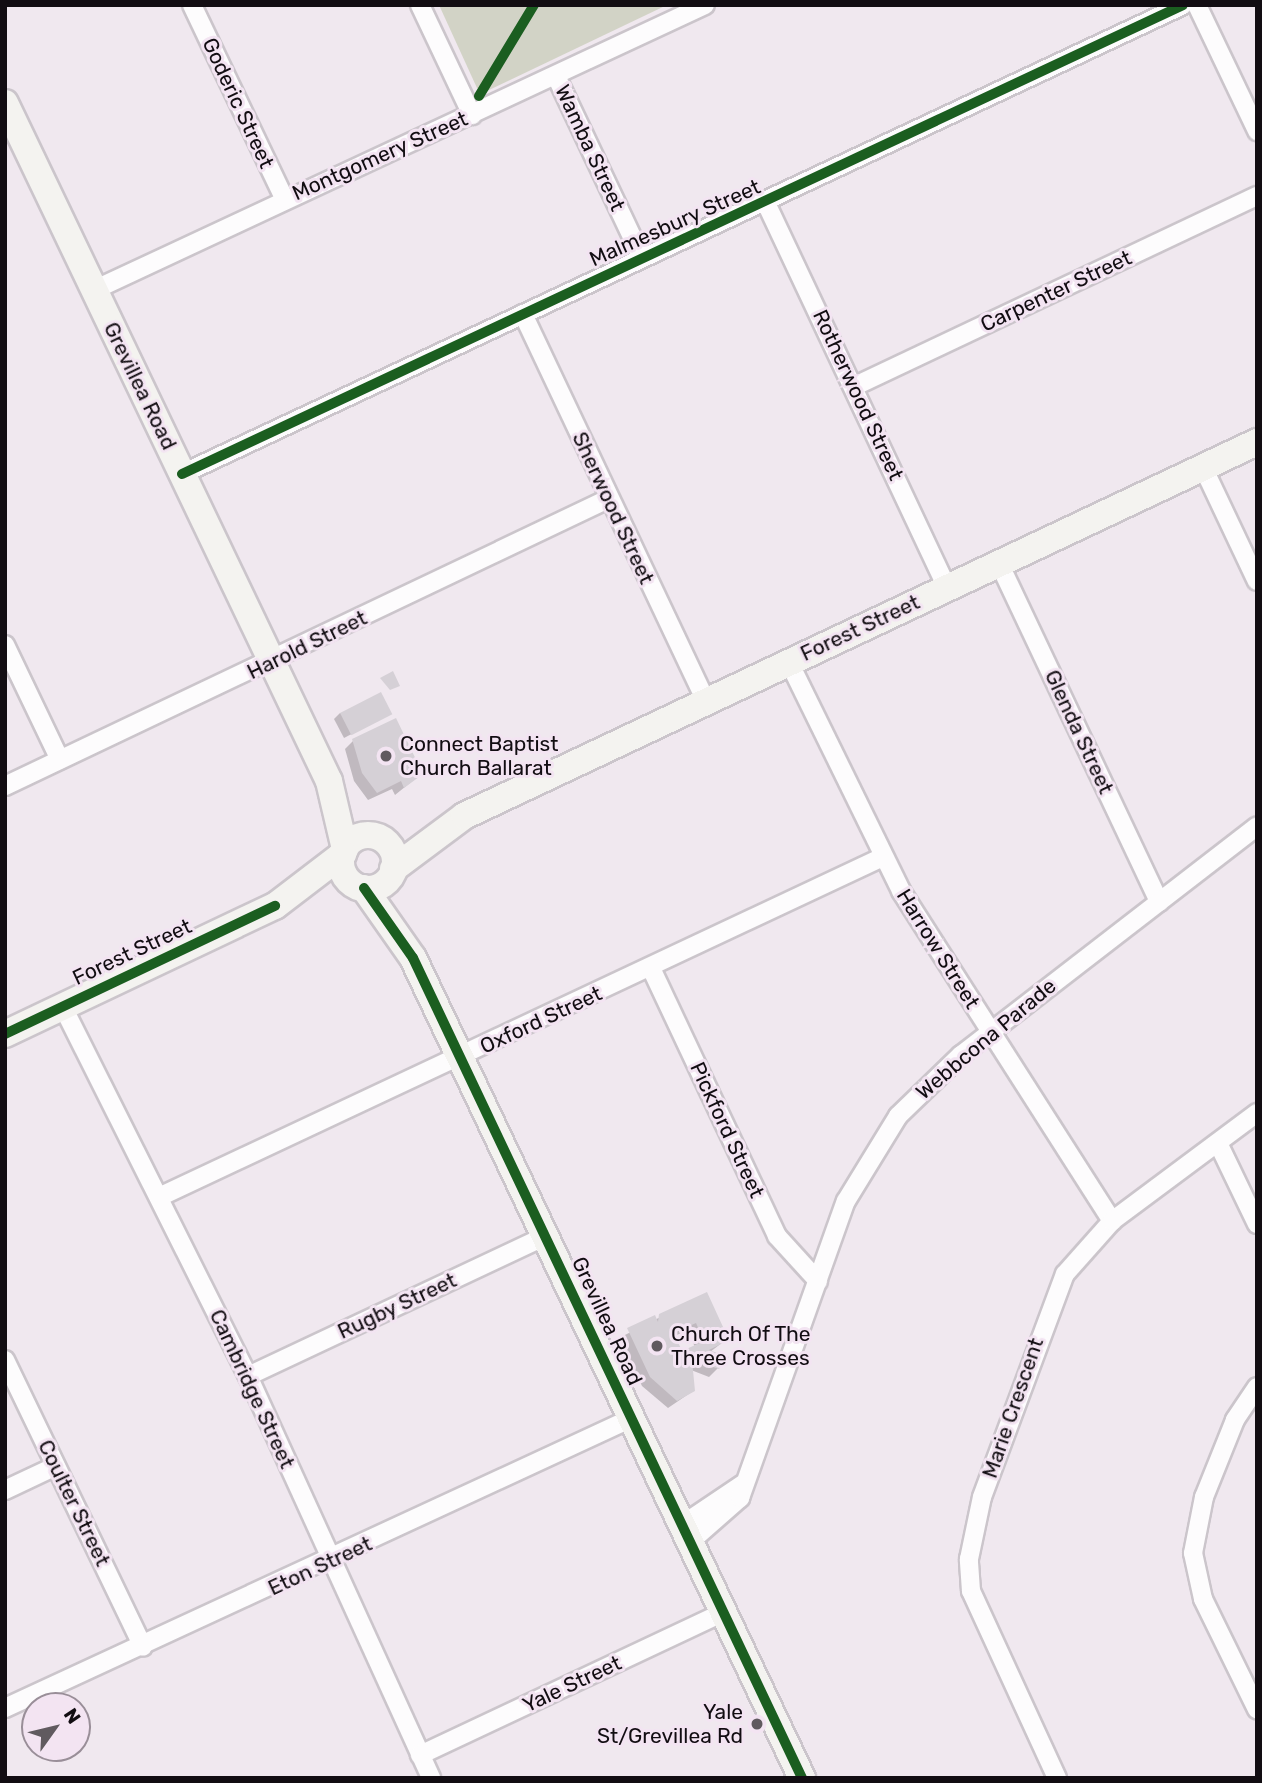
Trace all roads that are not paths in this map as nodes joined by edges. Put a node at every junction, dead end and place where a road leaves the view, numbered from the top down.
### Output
1 (192, 5) edge
2 (420, 5) edge
3 (705, 5) edge
4 (1183, 5) edge
5 (1197, 5) edge
6 (556, 76) junction
7 (6, 108) edge
8 (472, 115) junction
9 (1257, 131) edge
10 (1257, 195) edge
11 (285, 200) junction
12 (766, 204) junction
13 (642, 258) junction
14 (94, 290) junction
15 (523, 314) junction
16 (855, 386) junction
17 (1257, 442) edge
18 (1203, 467) junction
19 (183, 474) junction
20 (608, 499) junction
21 (999, 563) junction
22 (1257, 581) edge
23 (947, 587) junction
24 (5, 645) edge
25 (274, 662) junction
26 (789, 662) junction
27 (706, 701) junction
28 (60, 760) junction
29 (329, 781) junction
30 (5, 786) edge
31 (464, 816) junction
32 (1257, 826) edge
33 (376, 837) junction
34 (344, 851) junction
35 (883, 858) junction
36 (392, 872) junction
37 (361, 888) junction
38 (1159, 902) junction
39 (275, 906) junction
40 (414, 958) junction
41 (651, 968) junction
42 (63, 1007) junction
43 (990, 1032) junction
44 (5, 1034) edge
45 (462, 1057) junction
46 (1257, 1113) edge
47 (1218, 1143) junction
48 (159, 1197) junction
49 (1112, 1221) junction
50 (1257, 1224) edge
51 (545, 1236) junction
52 (818, 1281) junction
53 (5, 1360) edge
54 (248, 1376) junction
55 (1257, 1387) edge
56 (632, 1418) junction
57 (56, 1466) junction
58 (5, 1490) edge
59 (686, 1533) junction
60 (331, 1562) junction
61 (724, 1612) junction
62 (143, 1647) junction
63 (5, 1707) edge
64 (1257, 1709) edge
65 (420, 1755) junction
66 (431, 1778) edge
67 (802, 1778) edge
68 (1057, 1778) edge

1 - 11 street, Goderic Street
2 - 8 street
3 - 6 street, Montgomery Street
4 - 12 street, Malmesbury Street
5 - 9 street
6 - 8 street, Montgomery Street
6 - 13 street, Wamba Street
7 - 14 street, Grevillea Road
8 - 11 street, Montgomery Street
10 - 16 street, Carpenter Street
11 - 14 street, Montgomery Street
12 - 13 street, Malmesbury Street
12 - 16 street, Rotherwood Street
13 - 15 street, Malmesbury Street
14 - 19 street, Grevillea Road
15 - 19 street, Malmesbury Street
15 - 20 street, Sherwood Street
16 - 23 street, Rotherwood Street
17 - 18 street, Forest Street
18 - 21 street, Forest Street
18 - 22 street
19 - 25 street, Grevillea Road
20 - 25 street, Harold Street
20 - 27 street, Sherwood Street
21 - 23 street, Forest Street
21 - 38 street, Glenda Street
23 - 26 street, Forest Street
24 - 28 street
25 - 28 street, Harold Street
25 - 29 street, Grevillea Road
26 - 27 street, Forest Street
26 - 35 street, Harrow Street
27 - 31 street, Forest Street
28 - 30 street, Harold Street
29 - 33 street, Grevillea Road
29 - 34 street, Grevillea Road
31 - 33 street
31 - 36 street
32 - 38 street, Webbcona Parade
33 - 34 street
33 - 36 street, Grevillea Road
34 - 37 street, Grevillea Road
34 - 39 street, Forest Street
35 - 41 street, Oxford Street
35 - 43 street, Harrow Street
36 - 37 street
36 - 40 street, Grevillea Road
37 - 39 street, Forest Street
37 - 40 street, Grevillea Road
38 - 43 street, Webbcona Parade
39 - 42 street, Forest Street
40 - 45 street, Grevillea Road
41 - 45 street, Oxford Street
41 - 52 street, Pickford Street
42 - 44 street, Forest Street
42 - 48 street, Cambridge Street
43 - 49 street, Harrow Street
43 - 52 street, Webbcona Parade
45 - 48 street, Oxford Street
45 - 51 street, Grevillea Road
46 - 47 street, Marie Crescent
47 - 49 street, Marie Crescent
47 - 50 street
48 - 54 street, Cambridge Street
49 - 68 street, Marie Crescent
51 - 54 street, Rugby Street
51 - 56 street, Grevillea Road
52 - 59 street, Webbcona Parade
53 - 57 street, Coulter Street
54 - 60 street, Cambridge Street
55 - 64 street
56 - 59 street, Grevillea Road
56 - 60 street, Eton Street
57 - 58 street
57 - 62 street, Coulter Street
59 - 61 street, Grevillea Road
60 - 62 street, Eton Street
60 - 65 street, Cambridge Street
61 - 65 street, Yale Street
61 - 67 street, Grevillea Road
62 - 63 street, Eton Street
65 - 66 street, Cambridge Street

